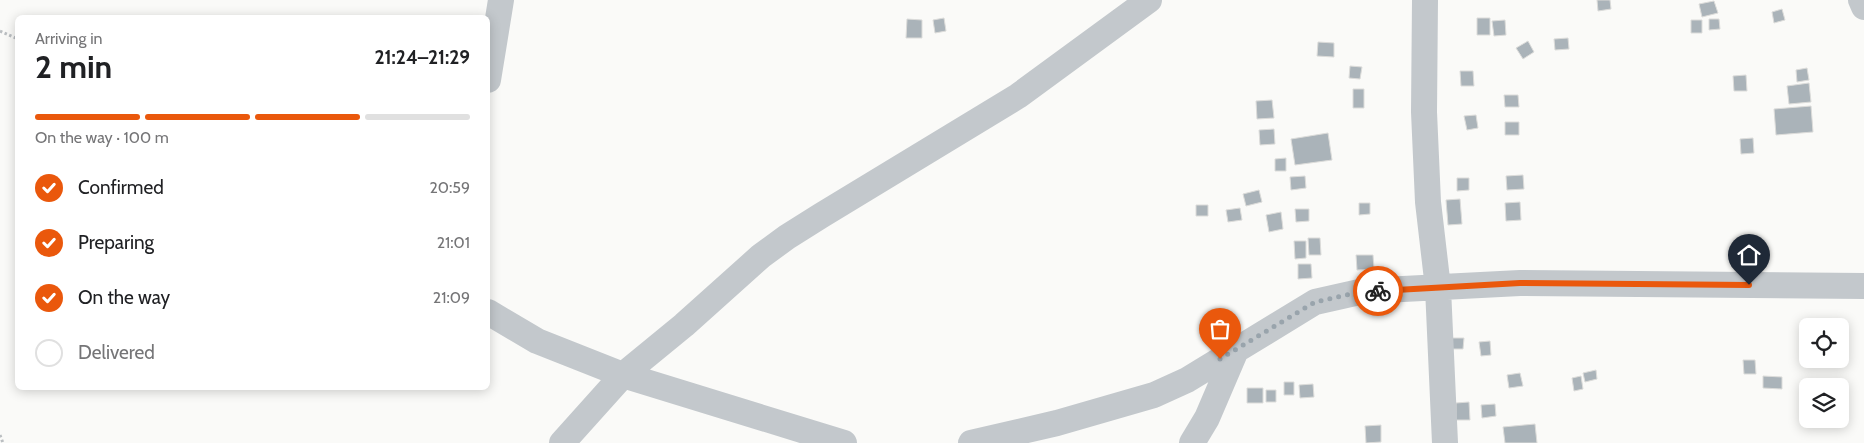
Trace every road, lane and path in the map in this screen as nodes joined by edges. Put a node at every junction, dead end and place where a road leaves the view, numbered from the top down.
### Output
1 (501, 0) edge
2 (1149, 0) edge
3 (1425, 0) edge
4 (1862, 0) edge
5 (1864, 7) edge
6 (0, 31) edge
7 (15, 38) edge
8 (490, 68) edge
9 (1864, 286) edge
10 (1438, 288) junction
11 (490, 313) edge
12 (1237, 348) junction
13 (623, 375) junction
14 (0, 435) edge
15 (3, 443) edge
16 (562, 443) edge
17 (844, 443) edge
18 (971, 443) edge
19 (1192, 443) edge
20 (1445, 443) edge

1 - 8 street
2 - 13 street
3 - 10 street
4 - 5 street
6 - 7 path
9 - 10 street
10 - 12 street
10 - 20 street
11 - 13 street
12 - 18 street
12 - 19 street
13 - 16 street
13 - 17 street
14 - 15 path

